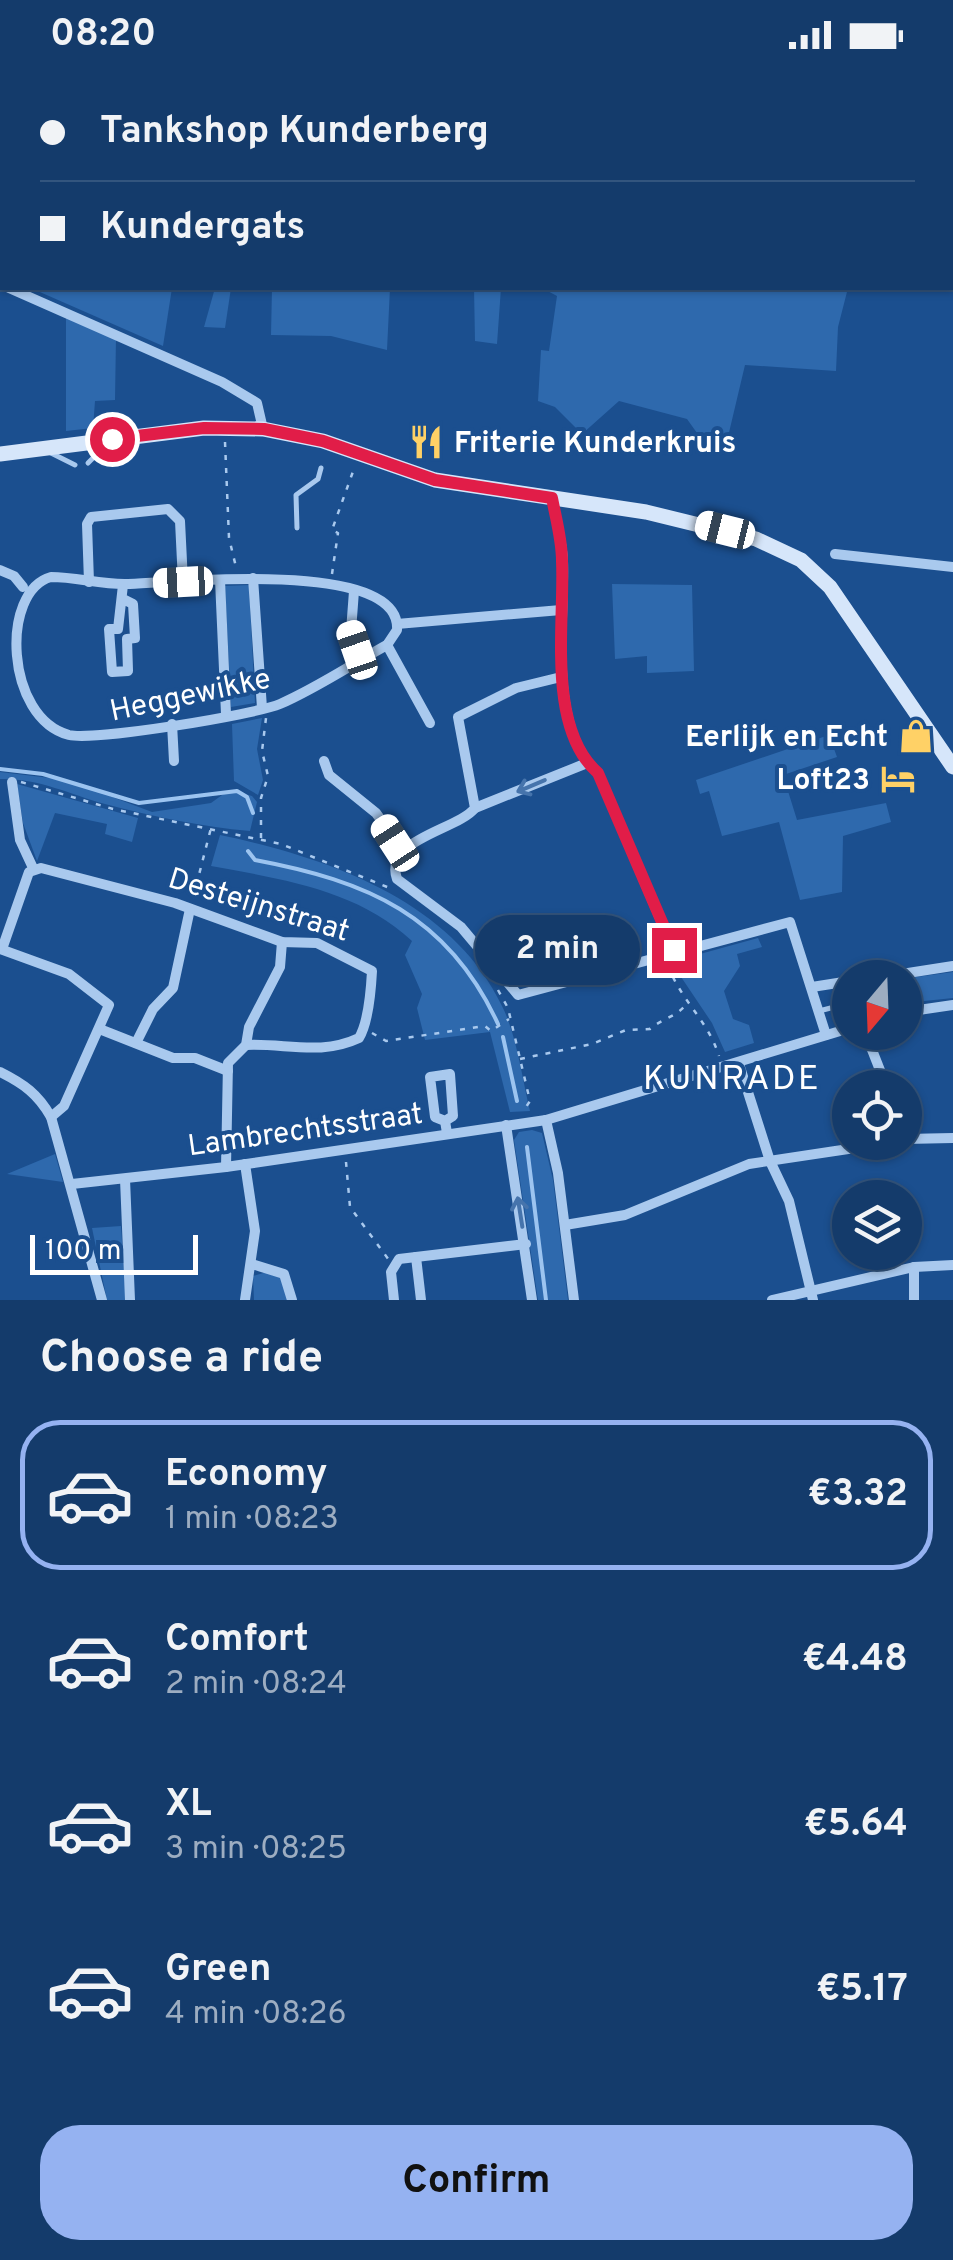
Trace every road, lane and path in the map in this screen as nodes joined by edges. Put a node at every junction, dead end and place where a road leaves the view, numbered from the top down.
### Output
1 (15, 290) edge
2 (223, 427) junction
3 (264, 429) junction
4 (112, 439) junction
5 (43, 448) junction
6 (0, 454) edge
7 (360, 454) junction
8 (88, 463) dead end
9 (75, 465) dead end
10 (322, 468) dead end
11 (552, 498) junction
12 (297, 528) dead end
13 (836, 554) dead end
14 (953, 567) edge
15 (0, 570) edge
16 (238, 578) junction
17 (253, 578) junction
18 (220, 580) junction
19 (89, 582) junction
20 (183, 582) junction
21 (123, 584) junction
22 (330, 585) junction
23 (23, 588) junction
24 (354, 591) junction
25 (123, 599) junction
26 (7, 606) dead end
27 (561, 610) junction
28 (397, 624) junction
29 (4, 644) dead end
30 (387, 645) junction
31 (363, 658) junction
32 (561, 677) junction
33 (262, 708) junction
34 (226, 714) junction
35 (430, 723) dead end
36 (172, 724) junction
37 (174, 761) dead end
38 (324, 761) dead end
39 (588, 763) junction
40 (953, 768) edge
41 (12, 782) joint
42 (475, 808) junction
43 (211, 828) junction
44 (261, 839) junction
45 (404, 852) junction
46 (33, 868) junction
47 (398, 892) dead end
48 (190, 909) junction
49 (282, 942) junction
50 (1, 949) edge
51 (669, 952) junction
52 (953, 966) edge
53 (922, 971) edge
54 (494, 984) dead end
55 (832, 984) edge
56 (812, 987) junction
57 (687, 1003) junction
58 (953, 1005) edge
59 (832, 1008) edge
60 (922, 1010) edge
61 (819, 1011) junction
62 (510, 1018) junction
63 (364, 1029) junction
64 (102, 1030) junction
65 (832, 1033) edge
66 (826, 1035) junction
67 (136, 1042) junction
68 (246, 1046) junction
69 (520, 1060) junction
70 (739, 1064) junction
71 (722, 1067) junction
72 (0, 1072) edge
73 (228, 1072) junction
74 (51, 1117) junction
75 (546, 1120) junction
76 (527, 1122) junction
77 (506, 1125) junction
78 (922, 1138) edge
79 (953, 1138) edge
80 (344, 1148) junction
81 (832, 1150) edge
82 (770, 1161) junction
83 (245, 1164) junction
84 (226, 1167) junction
85 (126, 1179) junction
86 (72, 1184) junction
87 (565, 1225) junction
88 (526, 1244) junction
89 (416, 1258) junction
90 (252, 1264) junction
91 (393, 1264) junction
92 (953, 1265) edge
93 (922, 1267) edge
94 (903, 1270) edge
95 (914, 1270) edge
96 (813, 1295) edge
97 (102, 1300) edge
98 (130, 1300) edge
99 (245, 1300) edge
100 (292, 1300) edge
101 (394, 1300) edge
102 (421, 1300) edge
103 (532, 1300) edge
104 (574, 1300) edge
105 (772, 1300) edge
106 (914, 1300) edge

1 - 3 street
2 - 3 main road
2 - 4 main road
2 - 16 path
3 - 7 main road
4 - 5 main road
4 - 8 lane
5 - 6 main road
5 - 9 lane
7 - 11 main road
7 - 22 path
10 - 12 lane
11 - 27 street
11 - 40 main road
13 - 14 street
15 - 23 street
16 - 17 street
16 - 18 street
17 - 22 street
17 - 33 street
18 - 20 street
18 - 34 street
19 - 20 street
19 - 21 street
19 - 23 street
20 - 21 street
21 - 25 street
22 - 24 street
23 - 26 street
24 - 28 street
24 - 31 street
25 - 25 street
27 - 28 street
27 - 32 street
28 - 30 street
29 - 36 street, Heggewikke
30 - 31 street, Heggewikke
30 - 35 street
31 - 33 street, Heggewikke
32 - 39 street
32 - 42 street
33 - 34 street, Heggewikke
33 - 44 path
34 - 36 street, Heggewikke
36 - 37 street
38 - 45 street
39 -> 42 street
39 - 51 street
41 - 43 path
41 - 46 street
42 - 45 street
43 - 44 path
43 - 48 path
44 - 47 path
45 - 51 street
46 - 48 street, Desteijnstraat
46 - 50 street
48 - 49 street, Desteijnstraat
48 - 67 street
49 - 63 street, Desteijnstraat
49 - 68 street
50 - 64 street
51 - 56 street
51 - 57 path
52 - 53 street
54 - 62 path
55 - 56 street
56 - 61 street
57 - 69 path
57 - 71 path
58 - 60 street
59 - 61 lane
61 - 66 street
62 - 63 path
62 - 69 path
63 - 68 street
64 - 67 street
64 - 74 street
65 - 66 street, Lambrechtsstraat
66 - 70 street, Lambrechtsstraat
67 - 73 street
68 - 73 street
69 - 76 path
70 - 71 street, Lambrechtsstraat
70 - 82 street
71 - 75 street, Lambrechtsstraat
72 - 74 street
73 - 84 street
74 - 86 street
75 - 76 street, Lambrechtsstraat
75 - 87 street
76 - 77 street, Lambrechtsstraat
77 - 80 street, Lambrechtsstraat
88 -> 77 street
78 - 79 street
80 - 83 street, Lambrechtsstraat
80 - 91 path
81 - 82 street
82 - 87 street
82 - 96 street
83 - 84 street, Lambrechtsstraat
83 - 90 street
84 - 85 street, Lambrechtsstraat
85 - 86 street, Lambrechtsstraat
85 - 98 street
86 - 97 street
87 - 104 street
88 - 89 street
88 - 103 street
89 - 91 street
89 - 102 street
90 - 99 street
90 - 100 street
91 - 101 street
92 - 93 street
94 - 96 street
95 - 106 street
96 - 105 street

